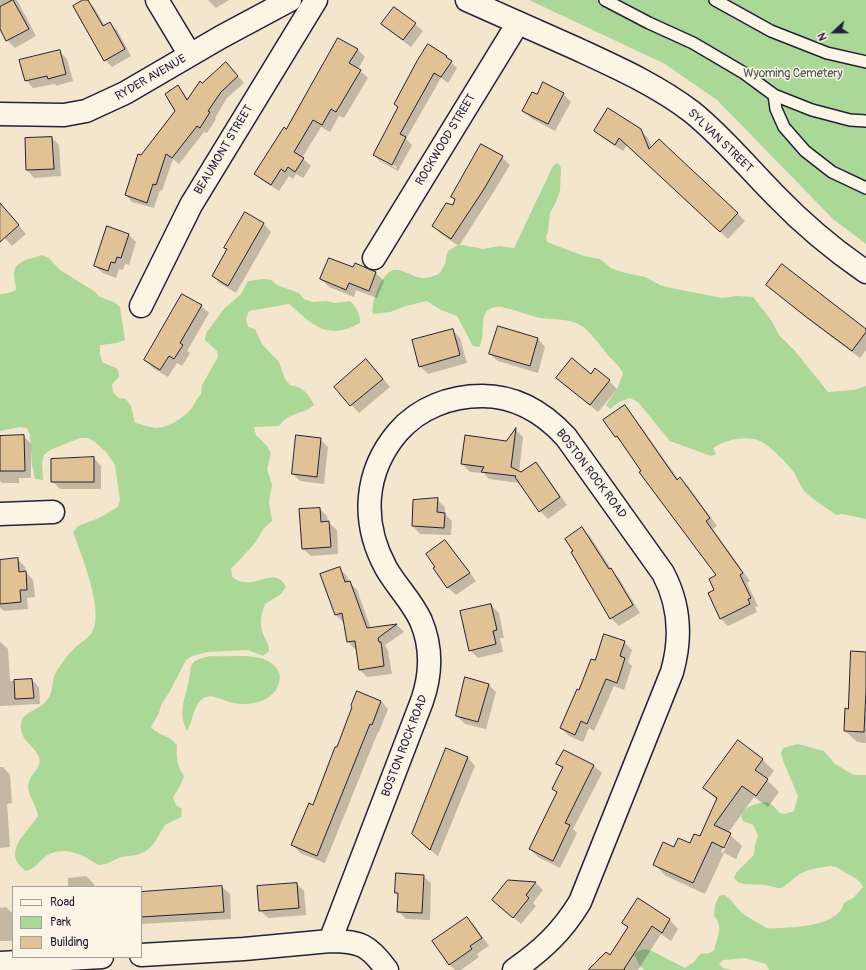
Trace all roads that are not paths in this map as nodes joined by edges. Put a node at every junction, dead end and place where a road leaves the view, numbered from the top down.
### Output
1 (157, 0) edge
2 (290, 0) edge
3 (316, 0) edge
4 (467, 0) edge
5 (605, 0) edge
6 (716, 0) edge
7 (518, 23) junction
8 (190, 55) junction
9 (866, 62) edge
10 (774, 95) junction
11 (1, 110) edge
12 (866, 121) edge
13 (866, 188) edge
14 (374, 258) dead end
15 (866, 272) edge
16 (141, 306) dead end
17 (53, 512) dead end
18 (0, 514) edge
19 (330, 941) junction
20 (142, 955) edge
21 (87, 958) edge
22 (0, 964) edge
23 (387, 970) edge
24 (514, 970) edge

1 - 8 street
2 - 8 street, RYDER AVENUE
3 - 16 street, BEAUMONT STREET
4 - 7 street, SYLVAN STREET
5 - 10 lane
6 - 9 lane
7 - 14 street, ROCKWOOD STREET
7 - 15 street, SYLVAN STREET
8 - 11 street, RYDER AVENUE
10 - 12 lane
10 - 13 lane
17 - 18 street
19 - 20 street
19 - 23 street
19 - 24 street, BOSTON ROCK ROAD
21 - 22 street

